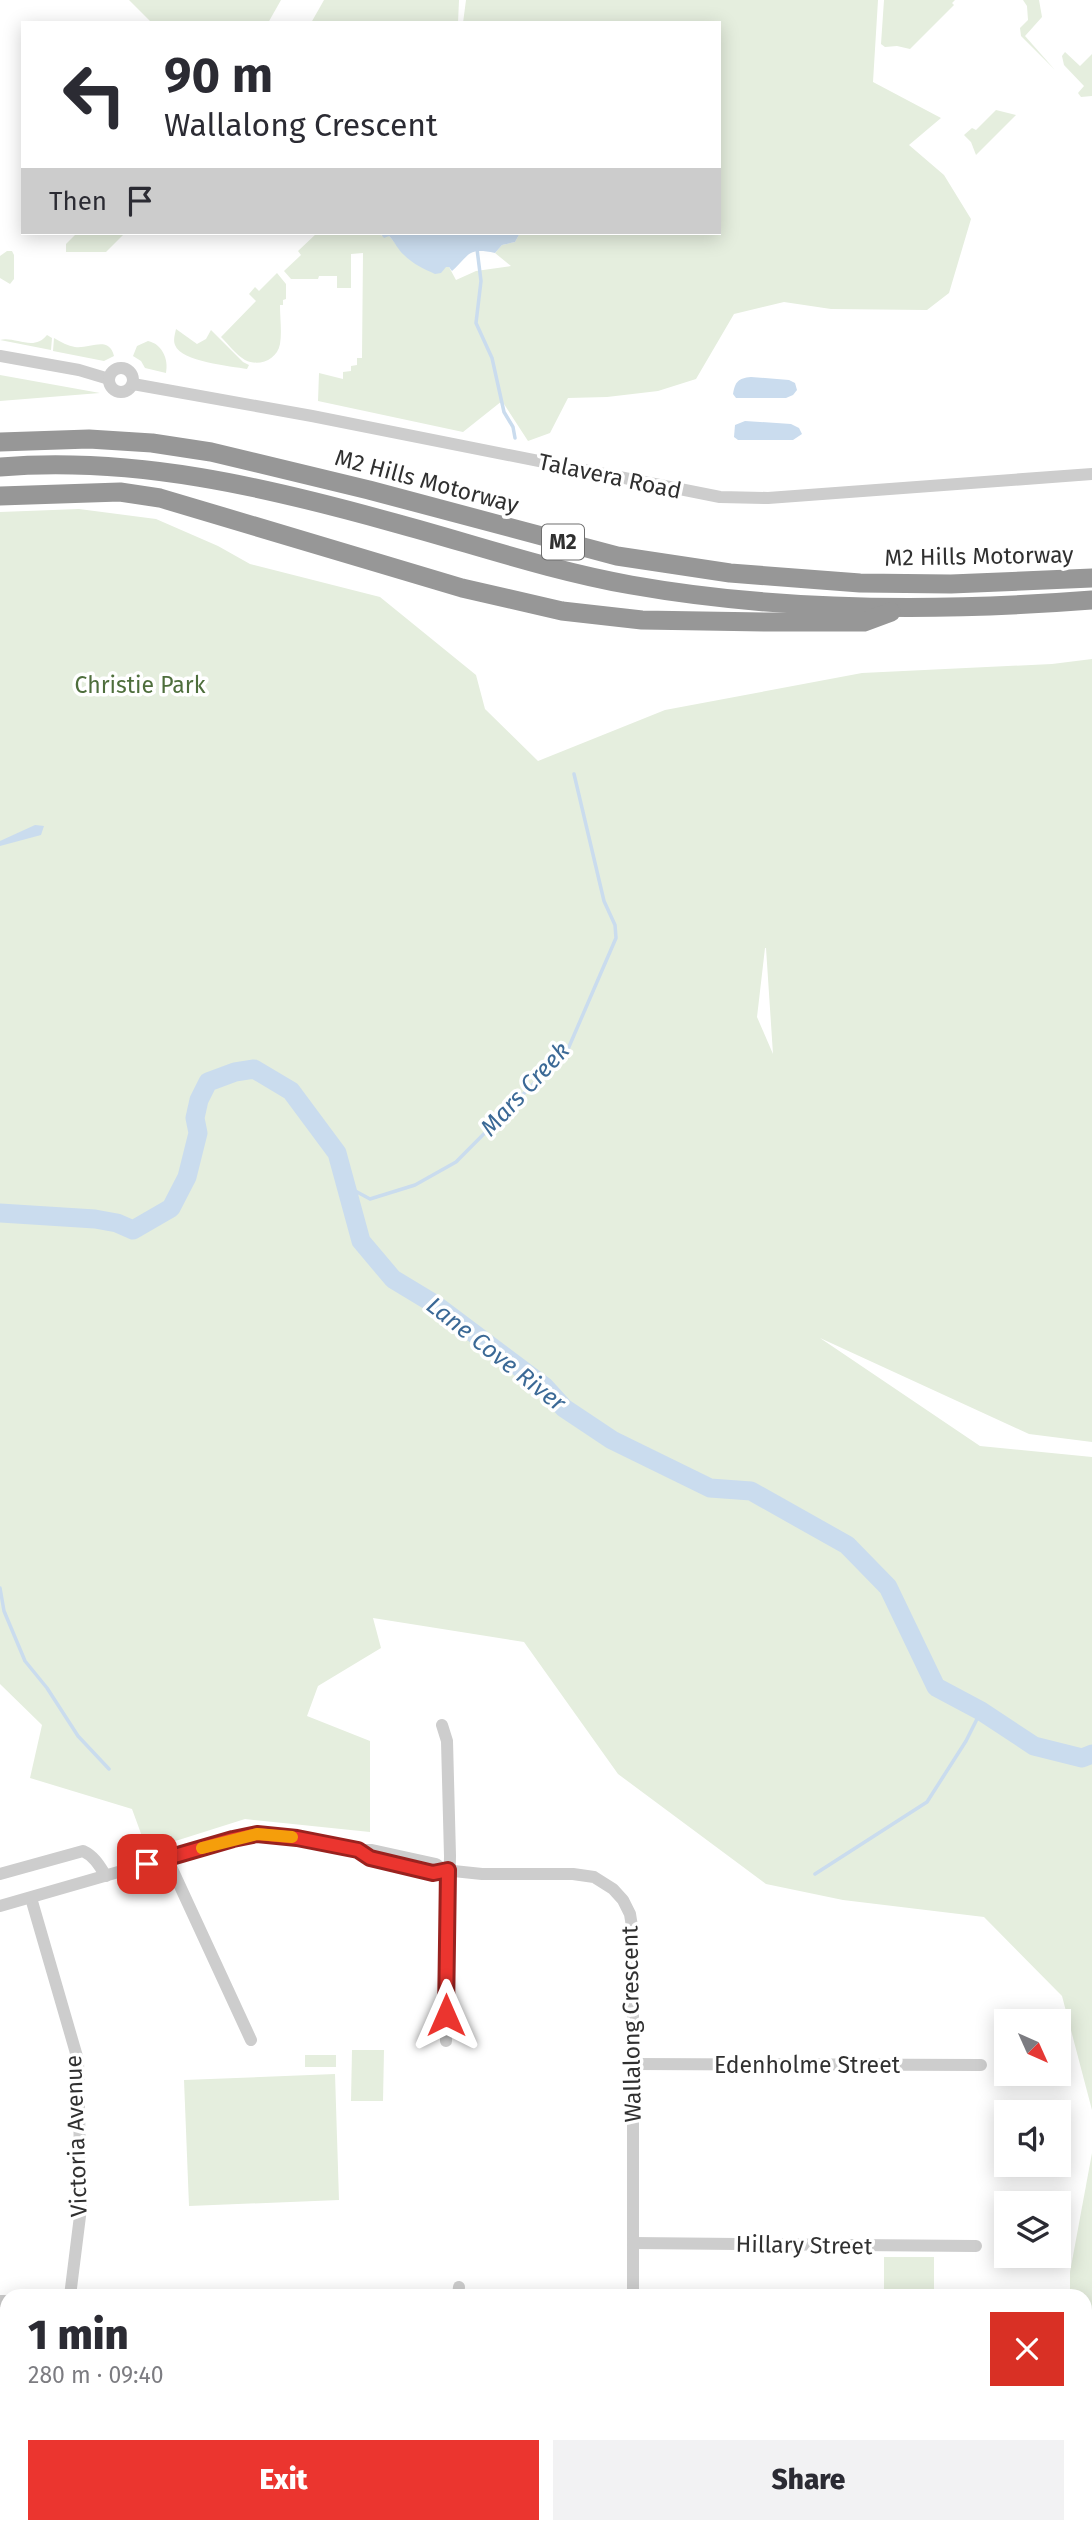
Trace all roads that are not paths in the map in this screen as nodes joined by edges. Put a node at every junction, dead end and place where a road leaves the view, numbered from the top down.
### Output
1 (0, 356) edge
2 (0, 439) edge
3 (0, 467) edge
4 (1092, 474) edge
5 (0, 496) edge
6 (1092, 578) edge
7 (1092, 600) edge
8 (898, 609) junction
9 (442, 1725) dead end
10 (167, 1858) junction
11 (446, 1870) junction
12 (0, 1874) edge
13 (106, 1876) junction
14 (32, 1898) junction
15 (0, 1906) edge
16 (251, 2040) dead end
17 (446, 2041) dead end
18 (632, 2064) junction
19 (981, 2065) dead end
20 (633, 2243) junction
21 (976, 2246) dead end
22 (72, 2289) edge
23 (633, 2289) edge

1 - 4 street, Talavera Road
2 - 6 highway, M2 Hills Motorway / M2
3 - 8 highway, M2 Hills Motorway / M2
5 - 8 highway, M2
7 - 8 highway, M2 Hills Motorway / M2
9 - 11 street
10 - 11 street, Wallalong Crescent
10 - 13 street, Wallalong Crescent
10 - 16 street
11 - 17 street
11 - 18 street, Wallalong Crescent
12 - 13 street
13 - 14 street, Wallalong Crescent
14 - 15 street, Wallalong Crescent
14 - 22 street, Victoria Avenue
18 - 19 street, Edenholme Street
18 - 20 street, Wallalong Crescent
20 - 21 street, Hillary Street
20 - 23 street, Wallalong Crescent

